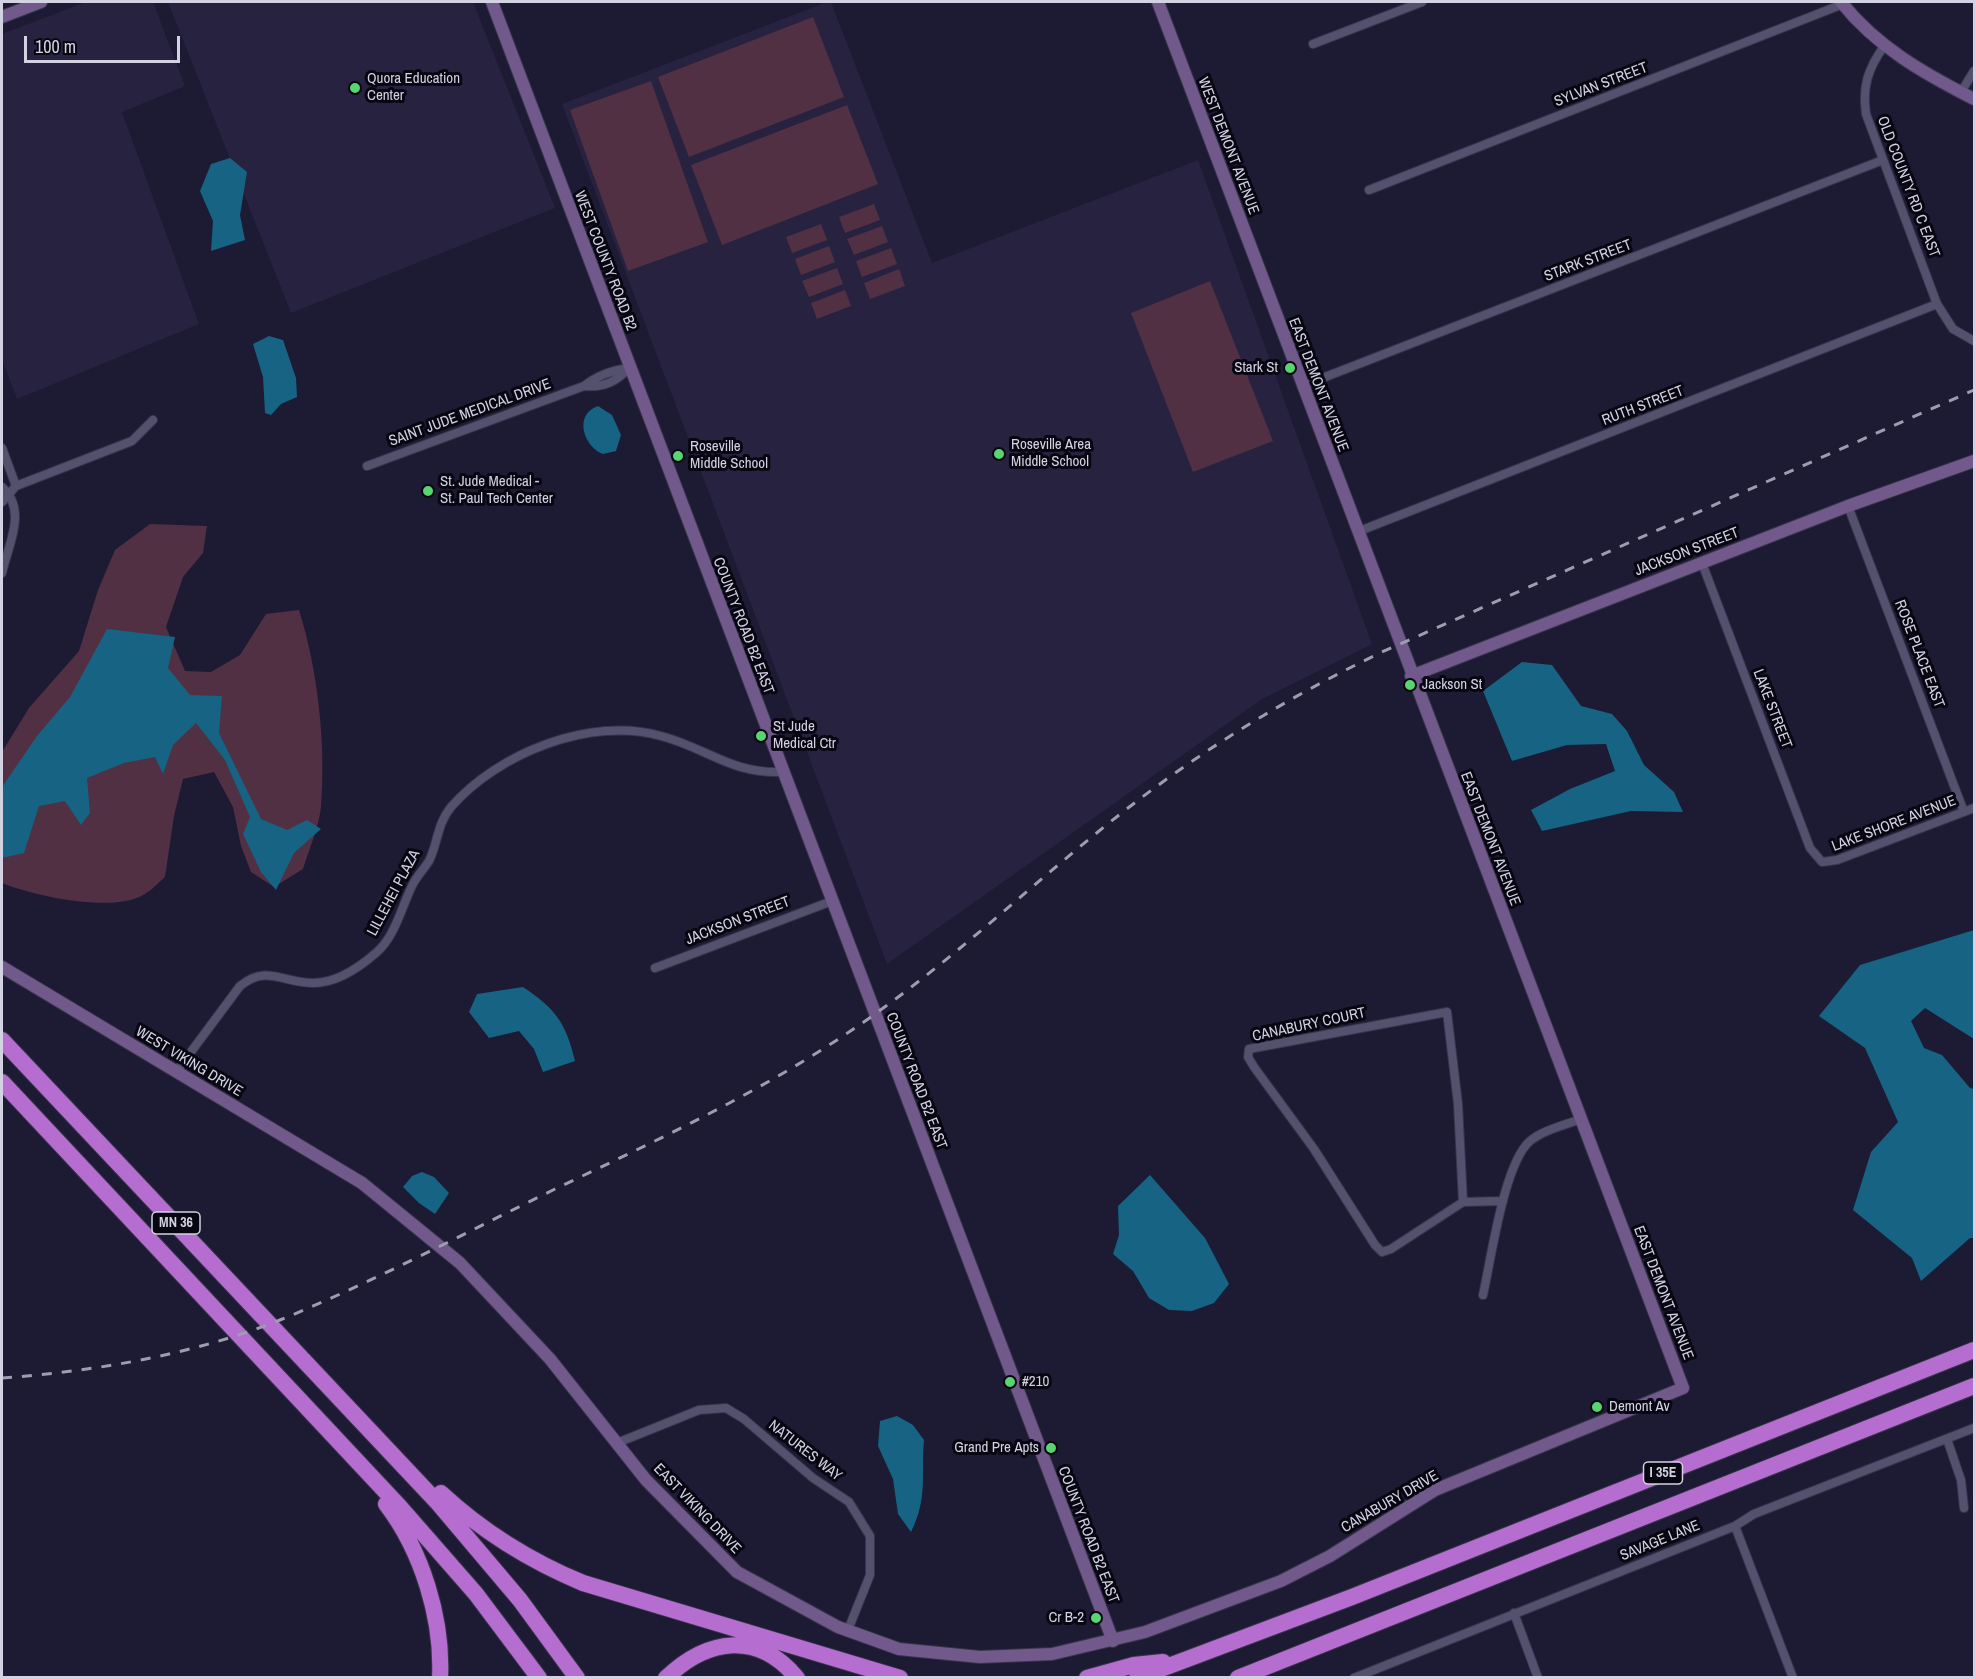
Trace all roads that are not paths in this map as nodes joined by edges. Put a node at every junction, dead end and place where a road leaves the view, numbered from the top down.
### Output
1 (40, 2) edge
2 (492, 2) edge
3 (1158, 2) edge
4 (1422, 2) edge
5 (1842, 3) edge
6 (2, 17) edge
7 (1313, 44) dead end
8 (1884, 46) junction
9 (1974, 71) edge
10 (1961, 92) junction
11 (1974, 99) edge
12 (1883, 160) junction
13 (1369, 190) dead end
14 (1270, 301) joint
15 (1937, 304) junction
16 (1974, 341) edge
17 (630, 368) junction
18 (1302, 386) junction
19 (153, 420) dead end
20 (2, 448) edge
21 (1974, 462) edge
22 (367, 466) dead end
23 (16, 486) junction
24 (2, 487) edge
25 (9, 494) junction
26 (2, 502) edge
27 (1848, 506) junction
28 (691, 531) joint
29 (1357, 532) junction
30 (1702, 563) junction
31 (2, 573) edge
32 (1411, 676) junction
33 (782, 772) junction
34 (1974, 808) edge
35 (1964, 812) junction
36 (1822, 862) joint
37 (832, 901) junction
38 (2, 967) edge
39 (655, 968) dead end
40 (2, 1040) edge
41 (176, 1072) junction
42 (2, 1082) edge
43 (1581, 1119) junction
44 (362, 1184) joint
45 (1503, 1201) junction
46 (1462, 1202) junction
47 (1483, 1295) dead end
48 (1974, 1350) edge
49 (1974, 1386) edge
50 (1683, 1388) joint
51 (348, 1407) junction
52 (1974, 1428) edge
53 (334, 1437) junction
54 (1947, 1439) junction
55 (617, 1443) junction
56 (1964, 1508) dead end
57 (1735, 1526) junction
58 (1514, 1613) junction
59 (848, 1630) junction
60 (1113, 1641) junction
61 (1179, 1661) junction
62 (440, 1677) edge
63 (540, 1677) edge
64 (577, 1677) edge
65 (666, 1677) edge
66 (797, 1677) edge
67 (900, 1677) edge
68 (1087, 1677) edge
69 (1137, 1677) edge
70 (1238, 1677) edge
71 (1354, 1677) edge
72 (1538, 1677) edge
73 (1793, 1677) edge

1 - 6 street
2 - 17 street, WEST COUNTY ROAD B2
3 - 14 street, WEST DEMONT AVENUE
4 - 7 street
5 - 8 street
5 - 13 street, SYLVAN STREET
8 - 10 street
8 - 12 street, OLD COUNTY RD C EAST
9 - 10 street
10 - 11 street
12 - 15 street, OLD COUNTY RD C EAST
12 - 18 street, STARK STREET
14 - 18 street, EAST DEMONT AVENUE
15 - 16 street, OLD COUNTY RD C EAST
15 - 29 street, RUTH STREET
17 - 22 street, SAINT JUDE MEDICAL DRIVE
17 - 28 street, WEST COUNTY ROAD B2
18 - 29 street, EAST DEMONT AVENUE
19 - 23 street
20 - 23 street
21 - 27 street, JACKSON STREET
23 - 25 street
24 - 25 street
25 - 26 street
25 - 31 street
27 - 30 street, JACKSON STREET
27 - 35 street, ROSE PLACE EAST
28 - 33 street, COUNTY ROAD B2 EAST
29 - 32 street, EAST DEMONT AVENUE
30 - 32 street, JACKSON STREET
30 - 36 street, LAKE STREET
32 - 43 street, EAST DEMONT AVENUE
33 - 37 street, COUNTY ROAD B2 EAST
33 - 41 street, LILLEHEI PLAZA
34 - 35 street, LAKE SHORE AVENUE
35 - 36 street, LAKE SHORE AVENUE
37 - 39 street, JACKSON STREET
37 - 60 street, COUNTY ROAD B2 EAST
38 - 41 street, WEST VIKING DRIVE
40 - 51 highway, MN 36
41 - 44 street, WEST VIKING DRIVE
42 - 53 highway, MN 36
43 - 45 street
43 - 50 street, EAST DEMONT AVENUE
44 - 55 street, EAST VIKING DRIVE
45 - 46 street
45 - 47 street
46 - 46 street, CANABURY COURT
48 - 61 highway, I 35E
49 - 70 highway, I 35E
50 - 60 street, CANABURY DRIVE
51 - 64 highway, MN 36
51 - 67 highway
52 - 54 street, SAVAGE LANE
53 - 62 highway
53 - 63 highway, MN 36
54 - 56 street
54 - 57 street, SAVAGE LANE
55 - 59 street, EAST VIKING DRIVE
55 - 59 street, NATURES WAY
57 - 58 street, SAVAGE LANE
57 - 73 street
58 - 71 street, SAVAGE LANE
58 - 72 street
59 - 60 street, EAST VIKING DRIVE
61 - 68 highway
61 - 69 highway, I 35E
65 - 66 highway

